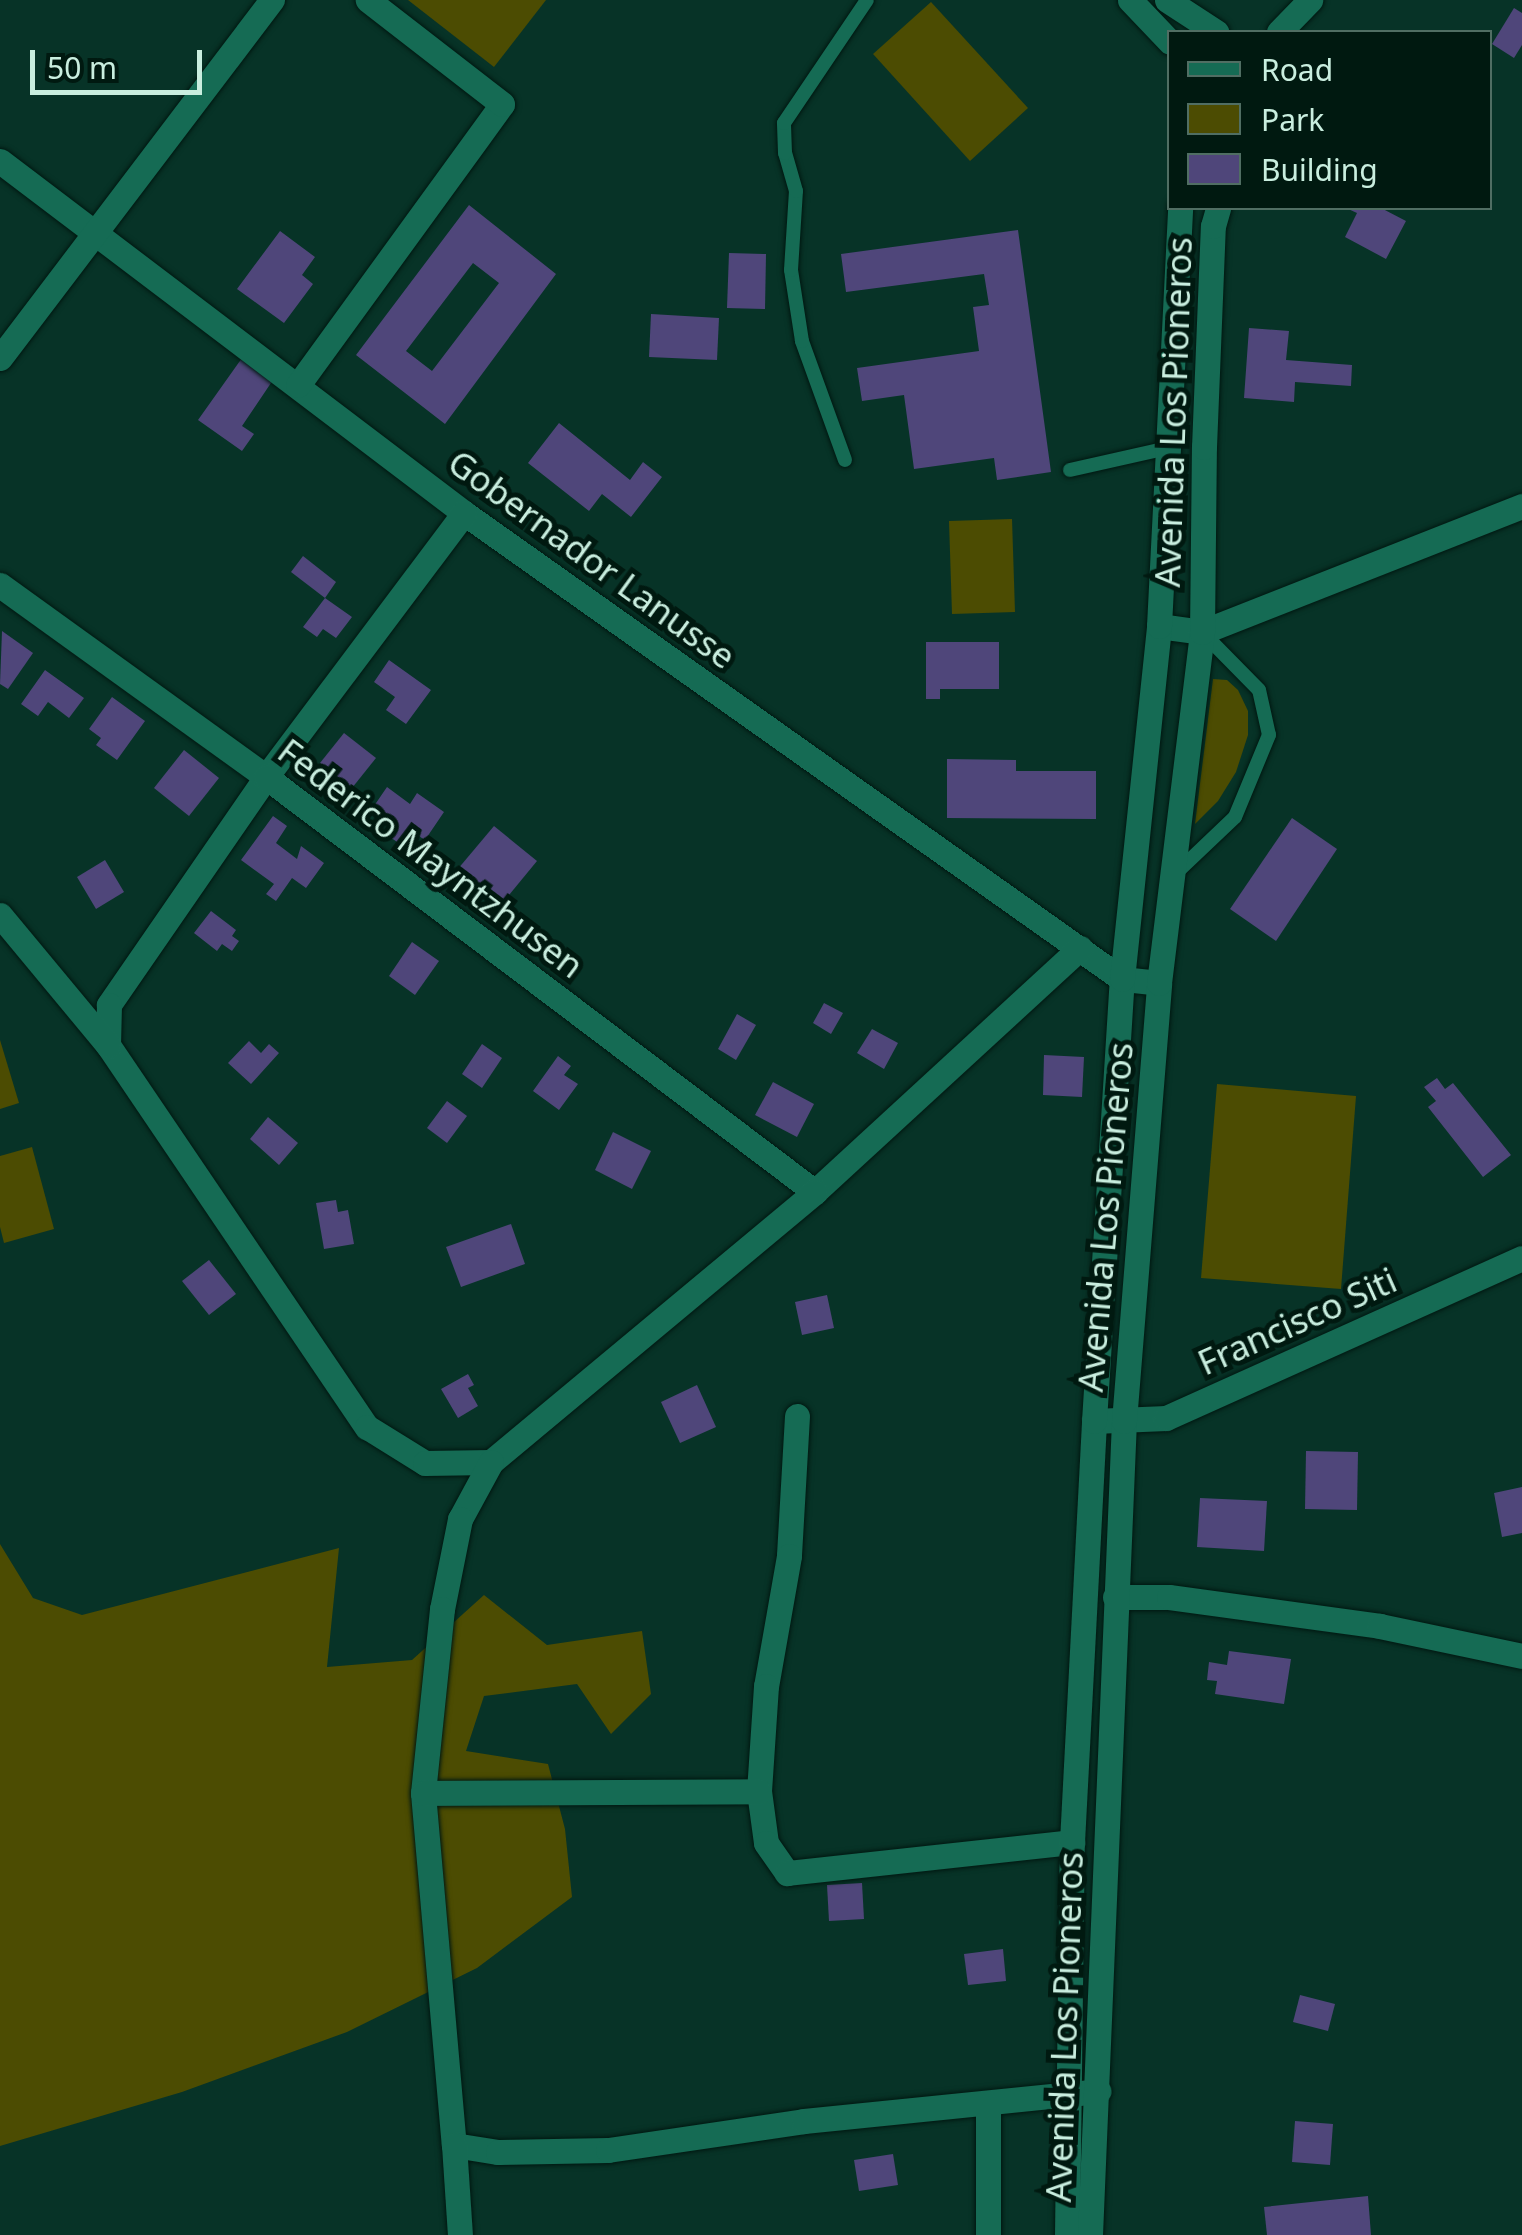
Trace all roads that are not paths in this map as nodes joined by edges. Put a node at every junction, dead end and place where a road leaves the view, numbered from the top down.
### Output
1 (272, 0) edge
2 (368, 0) edge
3 (867, 0) edge
4 (1130, 0) edge
5 (1167, 0) edge
6 (1310, 0) edge
7 (1213, 30) edge
8 (1280, 30) edge
9 (1167, 39) edge
10 (0, 161) edge
11 (1180, 210) edge
12 (1218, 210) edge
13 (94, 232) junction
14 (0, 358) edge
15 (298, 385) junction
16 (1168, 448) junction
17 (845, 460) dead end
18 (1070, 470) dead end
19 (1522, 506) edge
20 (464, 513) junction
21 (0, 585) edge
22 (1159, 626) junction
23 (1202, 632) junction
24 (266, 776) junction
25 (1174, 876) junction
26 (0, 916) edge
27 (1080, 948) junction
28 (1122, 979) junction
29 (1159, 983) junction
30 (108, 1045) junction
31 (815, 1192) junction
32 (1522, 1258) edge
33 (797, 1416) dead end
34 (1094, 1421) junction
35 (1124, 1421) junction
36 (491, 1462) junction
37 (1115, 1596) junction
38 (1522, 1656) edge
39 (759, 1792) junction
40 (422, 1793) junction
41 (1072, 1842) junction
42 (1067, 2091) junction
43 (1098, 2091) junction
44 (988, 2104) junction
45 (454, 2145) junction
46 (460, 2235) edge
47 (988, 2235) edge
48 (1067, 2235) edge
49 (1090, 2235) edge

1 - 13 street
2 - 15 street
3 - 17 lane
4 - 9 street
5 - 7 street
6 - 8 street
10 - 13 street, Gobernador Lanusse
11 - 16 street, Avenida Los Pioneros
12 - 23 street, Avenida Los Pioneros
13 - 14 street
13 - 15 street, Gobernador Lanusse
15 - 20 street, Gobernador Lanusse
16 - 18 lane
16 - 22 street, Avenida Los Pioneros
19 - 23 street
20 - 24 street
20 - 27 street, Gobernador Lanusse
21 - 24 street, Federico Mayntzhusen
22 - 23 street
22 - 28 street, Avenida Los Pioneros
23 - 25 street, Avenida Los Pioneros
23 - 25 lane
24 - 30 street
24 - 31 street, Federico Mayntzhusen
25 - 29 street, Avenida Los Pioneros
26 - 30 street
27 - 28 street, Gobernador Lanusse
27 - 31 street
28 - 29 street
28 - 34 street, Avenida Los Pioneros
29 - 35 street, Avenida Los Pioneros
30 - 36 street
31 - 36 street
32 - 35 street, Francisco Siti
33 - 39 street
34 - 35 street, Francisco Siti
34 - 41 street, Avenida Los Pioneros
35 - 37 street, Avenida Los Pioneros
36 - 40 street
37 - 38 street
37 - 43 street, Avenida Los Pioneros
39 - 40 street
39 - 41 street
40 - 45 street
41 - 42 street, Avenida Los Pioneros
42 - 43 street
42 - 44 street
42 - 48 street, Avenida Los Pioneros
43 - 49 street, Avenida Los Pioneros
44 - 45 street
44 - 47 street
45 - 46 street

